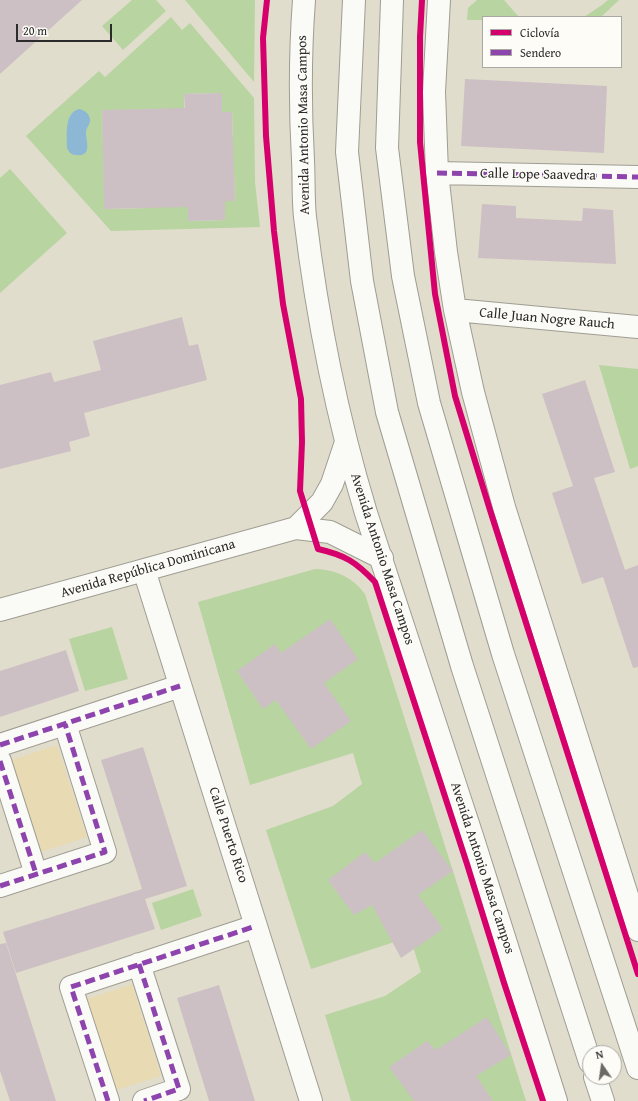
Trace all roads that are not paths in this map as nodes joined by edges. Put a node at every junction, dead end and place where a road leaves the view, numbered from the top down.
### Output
1 (304, 0) edge
2 (354, 0) edge
3 (392, 0) edge
4 (439, 0) edge
5 (437, 173) junction
6 (638, 177) edge
7 (455, 310) junction
8 (638, 327) edge
9 (346, 442) junction
10 (296, 528) junction
11 (382, 558) junction
12 (144, 570) junction
13 (0, 610) edge
14 (180, 686) junction
15 (65, 724) junction
16 (0, 745) edge
17 (0, 761) edge
18 (36, 874) junction
19 (0, 886) edge
20 (256, 926) junction
21 (638, 930) edge
22 (139, 964) junction
23 (585, 1045) edge
24 (638, 1068) edge
25 (598, 1085) edge
26 (108, 1101) edge
27 (144, 1101) edge
28 (311, 1101) edge
29 (556, 1101) edge
30 (603, 1101) edge

1 - 9 main road, Avenida Antonio Masa Campos
2 - 23 main road
3 - 24 main road
4 - 5 main road
5 - 6 main road, Calle Lope Saavedra
5 - 7 main road
7 - 8 main road, Calle Juan Nogre Rauch
7 - 21 main road
9 - 10 main road, Avenida República Dominicana
9 - 11 main road, Avenida Antonio Masa Campos
10 - 11 main road, Avenida República Dominicana
10 - 12 main road, Avenida República Dominicana
11 - 29 main road, Avenida Antonio Masa Campos
12 - 13 main road, Avenida República Dominicana
12 - 14 main road, Calle Puerto Rico
14 - 15 main road
14 - 20 main road, Calle Puerto Rico
15 - 16 main road
15 - 18 main road
17 - 18 main road
18 - 19 main road
20 - 22 main road
20 - 28 main road, Calle Puerto Rico
22 - 26 main road
22 - 27 main road
25 - 30 main road

